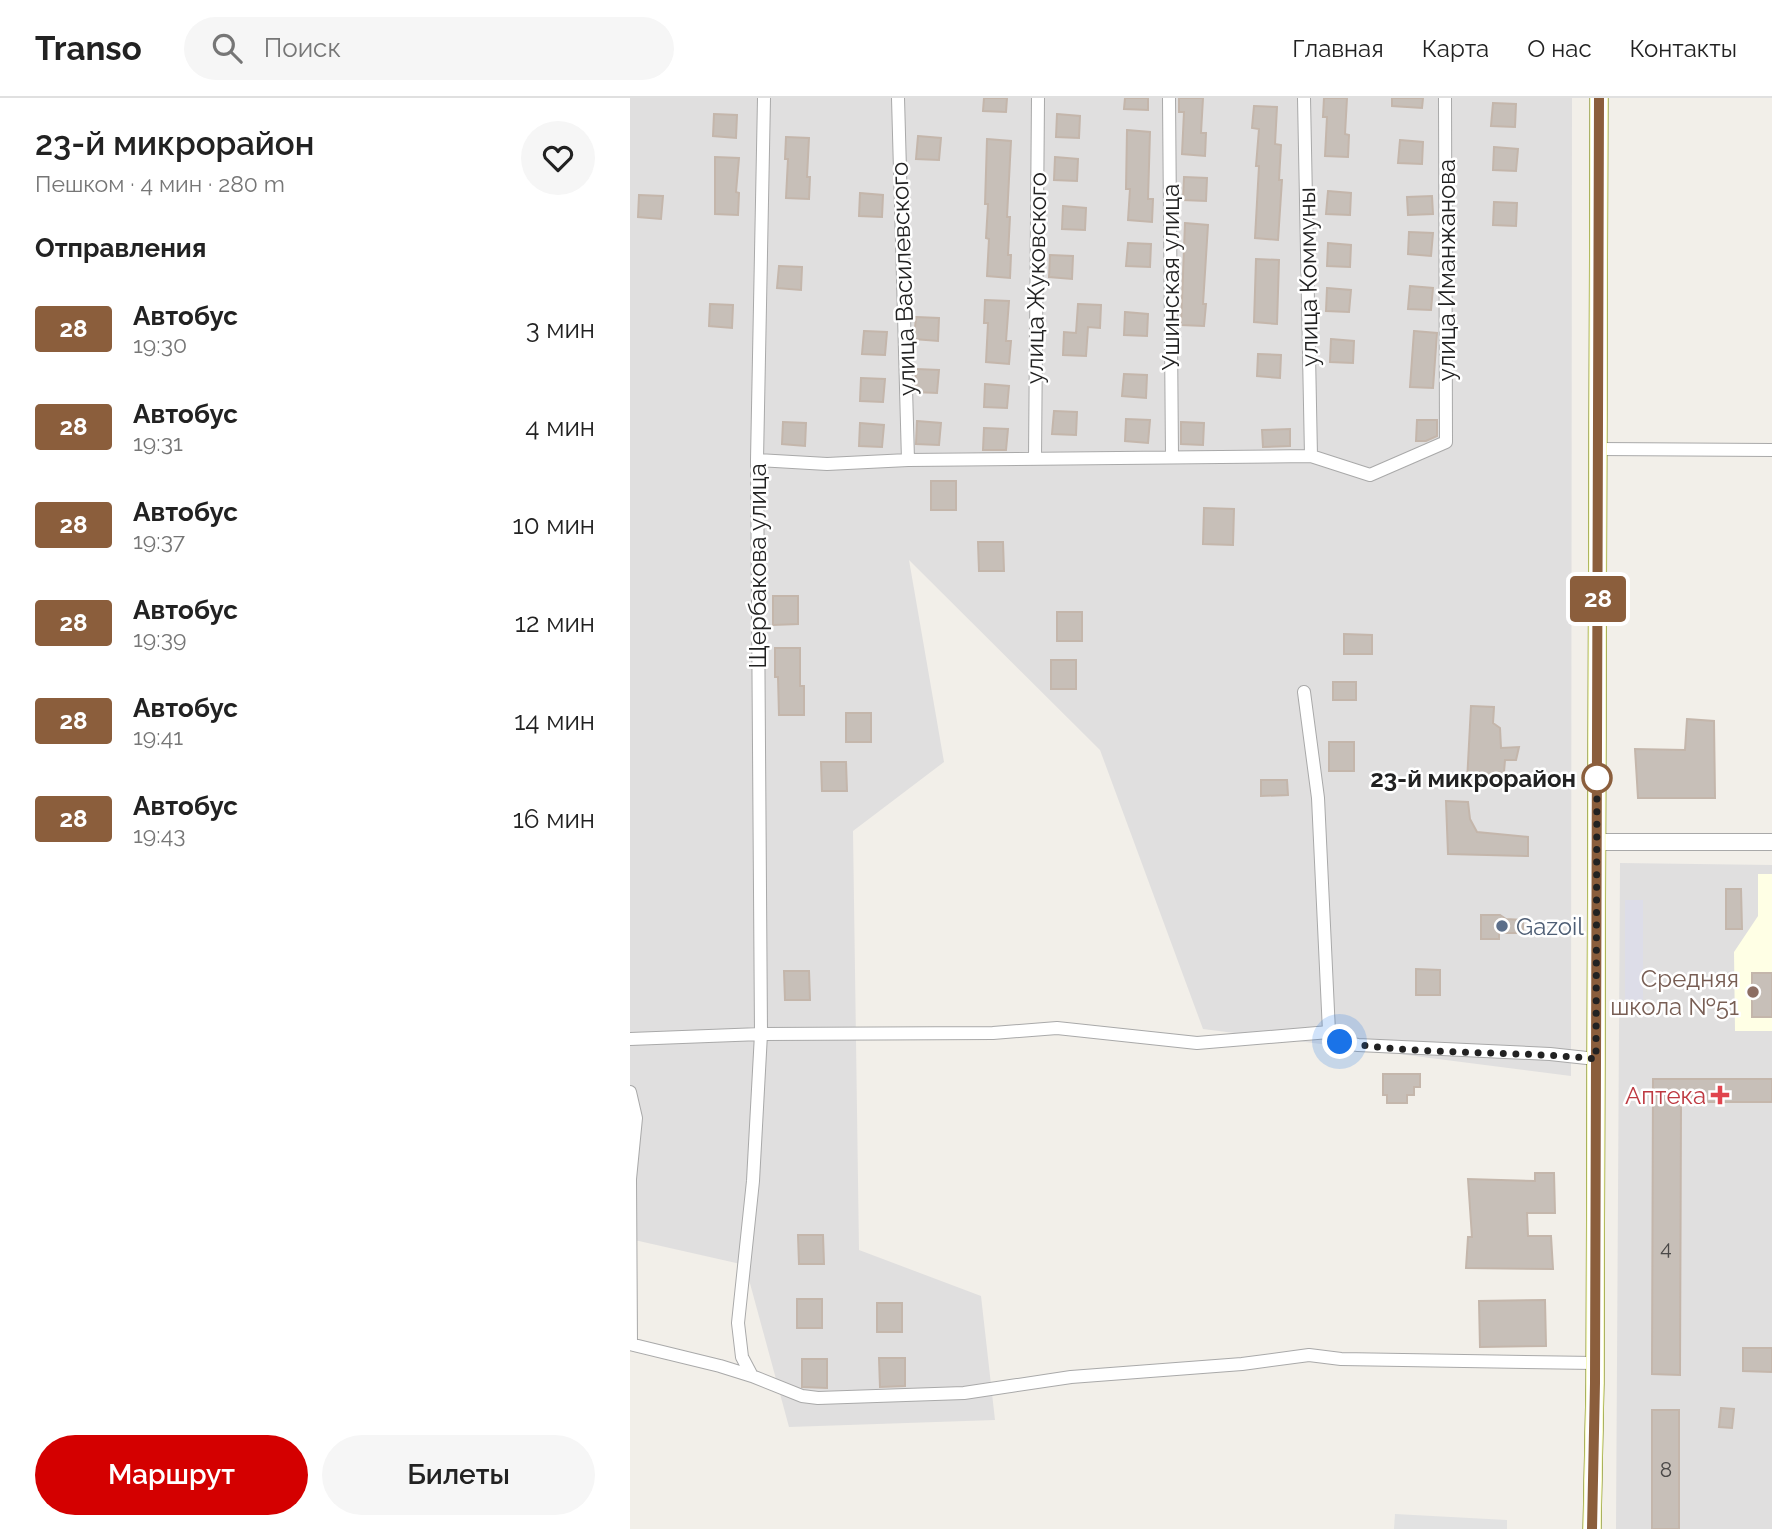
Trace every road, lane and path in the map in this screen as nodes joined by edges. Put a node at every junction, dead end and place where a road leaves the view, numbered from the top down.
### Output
1 (764, 98) edge
2 (898, 98) edge
3 (1038, 98) edge
4 (1169, 98) edge
5 (1304, 98) edge
6 (1445, 98) edge
7 (1599, 98) edge
8 (1598, 449) junction
9 (1772, 450) edge
10 (1171, 456) junction
11 (1311, 456) junction
12 (1035, 458) junction
13 (757, 460) junction
14 (908, 460) junction
15 (1304, 692) dead end
16 (1597, 842) junction
17 (1772, 842) edge
18 (1329, 1032) junction
19 (761, 1034) junction
20 (630, 1039) edge
21 (1596, 1059) junction
22 (630, 1092) edge
23 (630, 1344) edge
24 (1595, 1363) junction
25 (752, 1376) junction
26 (1592, 1529) edge

1 - 13 street, Щербакова улица
2 - 14 street, улица Василевского
3 - 12 street, улица Жуковского
4 - 10 street, Ушинская улица
5 - 11 street, улица Коммуны
6 - 11 street, улица Иманжанова
7 - 8 main road
8 - 9 street
8 - 16 main road
10 - 11 street
10 - 12 street
12 - 14 street
13 - 14 street
13 - 19 street, Щербакова улица
15 - 18 street
16 - 17 street
16 - 21 main road
18 - 19 street
18 - 21 street
19 - 20 street
19 - 25 street, Щербакова улица
21 - 24 main road
22 - 23 street
23 - 25 street
24 - 25 street
24 - 26 main road

